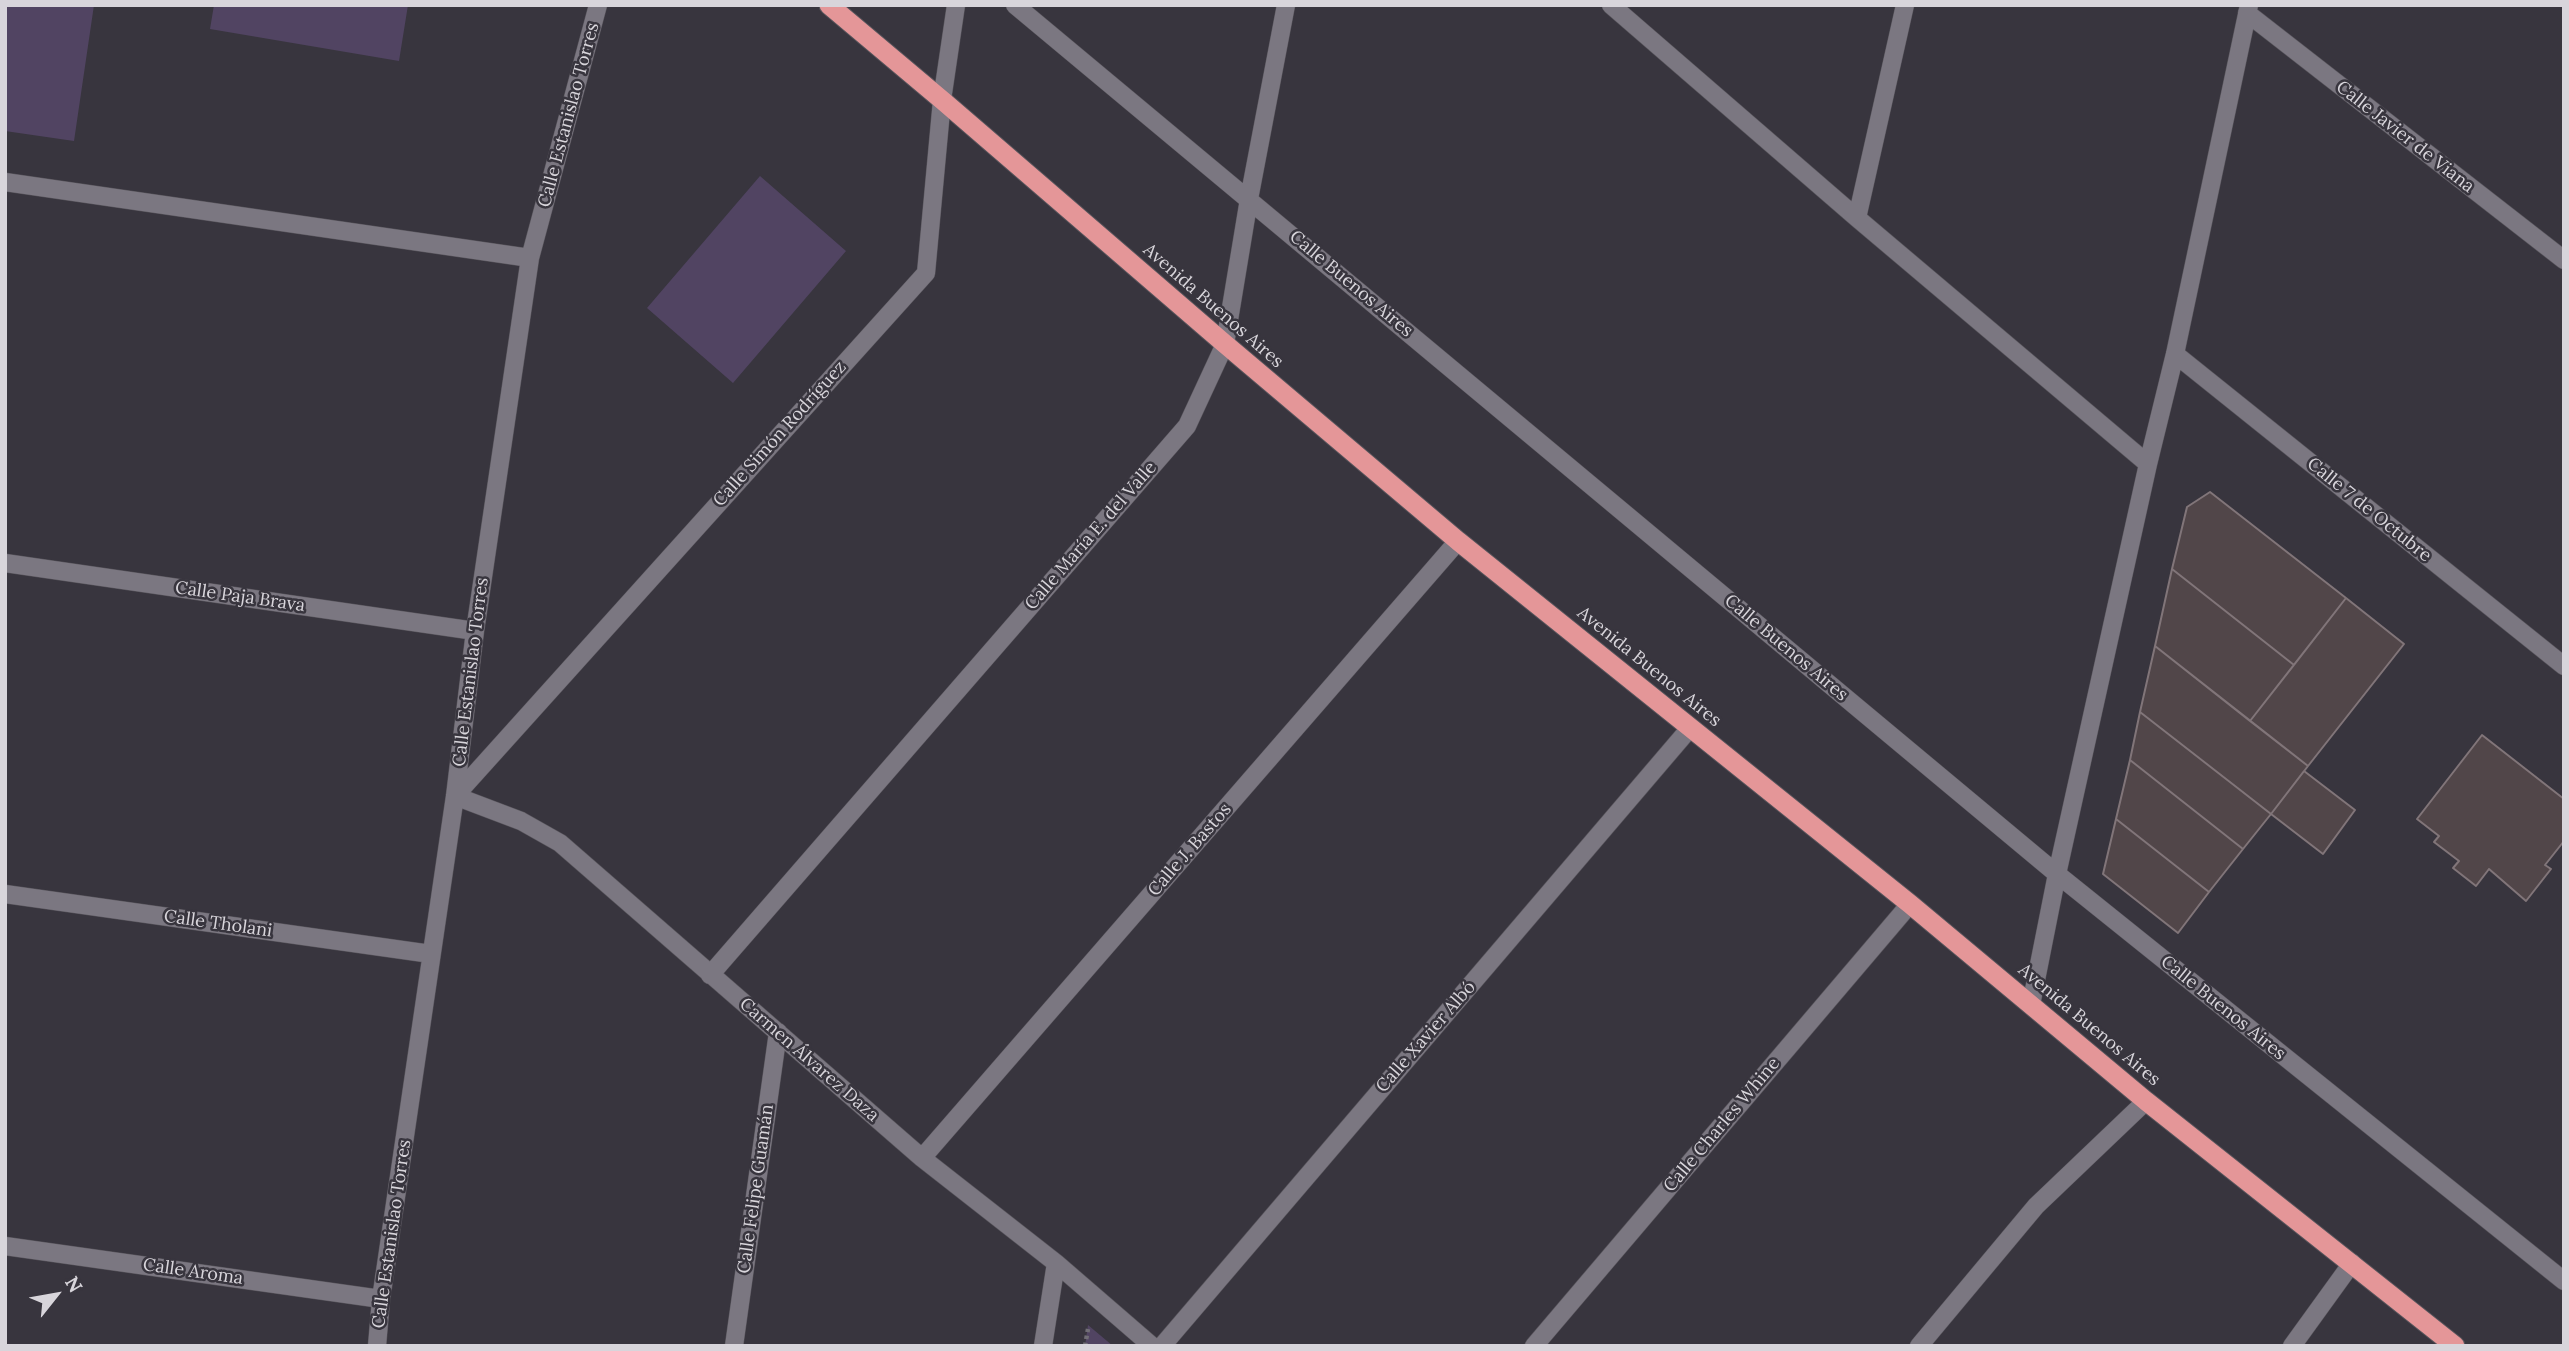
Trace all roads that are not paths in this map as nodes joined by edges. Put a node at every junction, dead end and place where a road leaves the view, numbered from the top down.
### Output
1 (598, 5) edge
2 (829, 5) edge
3 (956, 5) edge
4 (1015, 5) edge
5 (1286, 5) edge
6 (1611, 5) edge
7 (1905, 5) edge
8 (2248, 9) edge
9 (942, 100) junction
10 (5, 182) edge
11 (1249, 199) junction
12 (1857, 218) junction
13 (530, 258) junction
14 (2564, 260) edge
15 (1225, 344) junction
16 (2175, 354) junction
17 (2148, 464) junction
18 (1458, 541) junction
19 (5, 563) edge
20 (475, 632) junction
21 (2564, 666) edge
22 (1690, 728) junction
23 (455, 796) junction
24 (2057, 874) junction
25 (5, 894) edge
26 (1910, 904) junction
27 (431, 954) junction
28 (710, 975) junction
29 (2031, 1005) junction
30 (778, 1032) junction
31 (2146, 1101) junction
32 (922, 1158) junction
33 (5, 1246) edge
34 (1056, 1263) junction
35 (2352, 1263) junction
36 (2564, 1281) edge
37 (381, 1299) junction
38 (377, 1346) edge
39 (734, 1346) edge
40 (1043, 1346) edge
41 (1152, 1346) edge
42 (1162, 1346) edge
43 (1534, 1346) edge
44 (1919, 1346) edge
45 (2292, 1346) edge
46 (2455, 1346) edge

1 - 13 street, Calle Estanislao Torres
2 - 9 highway, Avenida Buenos Aires
3 - 9 street, Calle Simón Rodríguez
4 - 11 street, Calle Buenos Aires
5 - 11 street, Calle María E. del Valle
6 - 12 street
7 - 12 street
8 - 14 street, Calle Javier de Viana
8 - 16 street
9 - 15 highway, Avenida Buenos Aires
9 - 23 street, Calle Simón Rodríguez
10 - 13 street
11 - 15 street, Calle María E. del Valle
11 - 24 street, Calle Buenos Aires
12 - 17 street
13 - 20 street, Calle Estanislao Torres
15 - 18 highway, Avenida Buenos Aires
15 - 28 street, Calle María E. del Valle
16 - 17 street
16 - 21 street, Calle 7 de Octubre
17 - 24 street
18 - 22 highway, Avenida Buenos Aires
18 - 32 street, Calle J. Bastos
19 - 20 street, Calle Paja Brava
20 - 23 street, Calle Estanislao Torres
22 - 26 highway, Avenida Buenos Aires
22 - 42 street, Calle Xavier Albó
23 - 27 street, Calle Estanislao Torres
23 - 28 street, Carmen Álvarez Daza
24 - 29 street
24 - 36 street, Calle Buenos Aires
25 - 27 street, Calle Tholani
26 - 29 highway, Avenida Buenos Aires
26 - 43 street, Calle Charles Whine
27 - 37 street, Calle Estanislao Torres
28 - 30 street, Carmen Álvarez Daza
29 - 31 highway, Avenida Buenos Aires
30 - 32 street, Carmen Álvarez Daza
30 - 39 street, Calle Felipe Guamán
31 - 35 highway, Avenida Buenos Aires
31 - 44 street
32 - 34 street, Carmen Álvarez Daza
33 - 37 street, Calle Aroma
34 - 40 street
34 - 41 street, Carmen Álvarez Daza
35 - 45 street
35 - 46 highway, Avenida Buenos Aires
37 - 38 street, Calle Estanislao Torres

